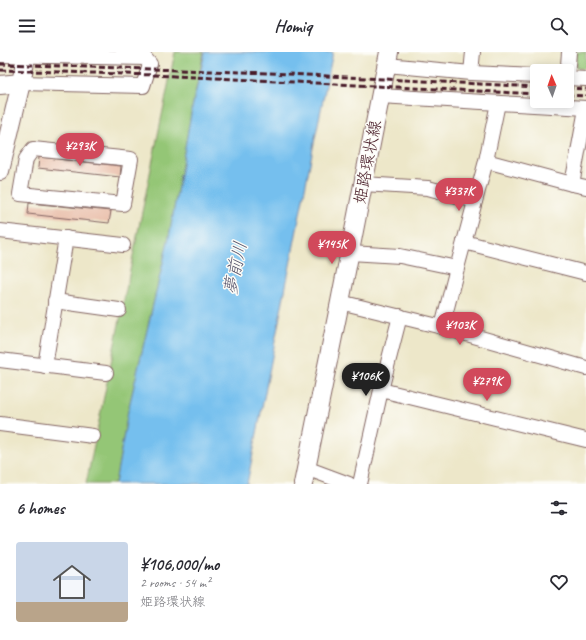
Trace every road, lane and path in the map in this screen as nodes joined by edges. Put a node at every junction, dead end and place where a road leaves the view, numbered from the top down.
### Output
1 (473, 52) edge
2 (569, 52) edge
3 (27, 54) edge
4 (0, 55) edge
5 (388, 59) edge
6 (568, 64) edge
7 (471, 73) junction
8 (530, 76) edge
9 (574, 78) edge
10 (586, 79) edge
11 (21, 84) junction
12 (0, 85) edge
13 (380, 96) junction
14 (498, 103) junction
15 (586, 108) edge
16 (5, 132) edge
17 (26, 159) junction
18 (486, 161) junction
19 (2, 163) edge
20 (363, 184) junction
21 (572, 184) junction
22 (586, 187) edge
23 (475, 201) junction
24 (0, 231) edge
25 (66, 238) junction
26 (464, 242) junction
27 (123, 245) dead end
28 (350, 253) junction
29 (457, 268) junction
30 (586, 273) edge
31 (55, 301) junction
32 (340, 302) junction
33 (119, 310) dead end
34 (400, 316) junction
35 (442, 327) junction
36 (0, 360) edge
37 (45, 366) junction
38 (586, 368) edge
39 (106, 373) dead end
40 (381, 390) junction
41 (0, 424) edge
42 (93, 436) dead end
43 (586, 440) edge
44 (304, 476) edge
45 (349, 484) edge
46 (360, 484) edge

1 - 7 street
2 - 6 street
3 - 4 street
3 - 11 main road
3 - 11 street
5 - 7 street
5 - 13 main road, 姫路環状線
7 - 8 street
9 - 10 street
11 - 12 main road
11 - 16 main road
13 - 14 street
13 - 20 main road, 姫路環状線
14 - 15 street
14 - 18 street
15 - 21 street
16 - 19 main road
17 - 17 street
17 - 19 street
18 - 21 street
18 - 23 street
20 - 23 street
20 - 28 main road, 姫路環状線
21 - 22 street
23 - 26 street
24 - 25 street
25 - 27 street
25 - 31 street
26 - 29 street
26 - 30 street
28 - 29 street
28 - 32 main road, 姫路環状線
29 - 35 street
31 - 33 street
31 - 37 street
32 - 34 street
32 - 44 main road, 姫路環状線
34 - 35 street
34 - 40 street
35 - 38 street
36 - 37 street
37 - 39 street
40 - 43 street
40 - 46 street
41 - 42 street
44 - 45 street

